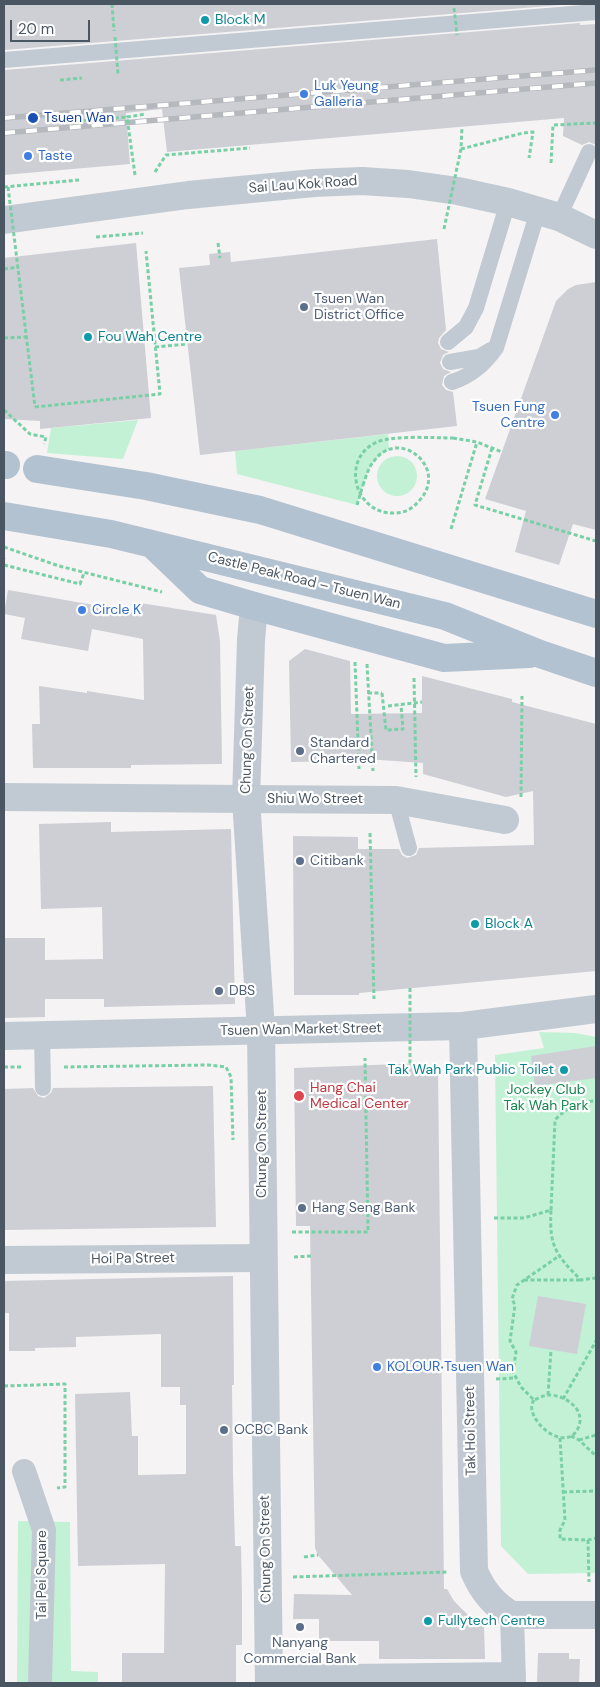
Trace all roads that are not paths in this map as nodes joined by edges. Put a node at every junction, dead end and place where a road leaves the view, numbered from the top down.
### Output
1 (596, 12) edge
2 (4, 60) edge
3 (589, 152) dead end
4 (508, 202) junction
5 (549, 214) junction
6 (4, 220) edge
7 (596, 235) edge
8 (448, 342) dead end
9 (496, 348) junction
10 (450, 362) dead end
11 (452, 382) dead end
12 (37, 470) dead end
13 (4, 516) edge
14 (152, 544) junction
15 (254, 606) junction
16 (596, 614) edge
17 (540, 654) junction
18 (596, 673) edge
19 (4, 797) edge
20 (246, 799) junction
21 (396, 800) junction
22 (513, 813) road end
23 (409, 848) dead end
24 (596, 1009) edge
25 (463, 1026) junction
26 (261, 1030) junction
27 (42, 1035) junction
28 (4, 1036) edge
29 (43, 1088) dead end
30 (262, 1258) junction
31 (4, 1260) edge
32 (27, 1480) road end
33 (512, 1615) junction
34 (596, 1616) edge
35 (514, 1679) edge
36 (269, 1680) edge
37 (40, 1683) edge

1 - 2 lane
3 - 5 lane
4 - 5 street, Sai Lau Kok Road
4 - 6 street, Sai Lau Kok Road
4 - 8 lane
5 - 7 street, Sai Lau Kok Road
5 - 9 lane
9 - 10 lane
9 - 11 lane
12 - 16 main road
13 - 14 main road, Castle Peak Road – Tsuen Wan
14 - 15 main road
14 - 17 main road, Castle Peak Road – Tsuen Wan
15 - 17 main road
15 - 20 street, Chung On Street
17 - 18 main road, Castle Peak Road – Tsuen Wan
19 - 20 street, Shiu Wo Street
20 - 21 street, Shiu Wo Street
20 - 26 street, Chung On Street
21 - 22 street, Shiu Wo Street
21 - 23 lane
24 - 25 street, Tsuen Wan Market Street
25 - 26 street, Tsuen Wan Market Street
25 - 33 street, Tak Hoi Street
26 - 27 street, Tsuen Wan Market Street
26 - 30 street, Chung On Street
27 - 28 street, Tsuen Wan Market Street
27 - 29 lane
30 - 31 street, Hoi Pa Street
30 - 36 street, Chung On Street
32 - 37 street, Tai Pei Square
33 - 34 street
33 - 35 street
35 - 36 street

